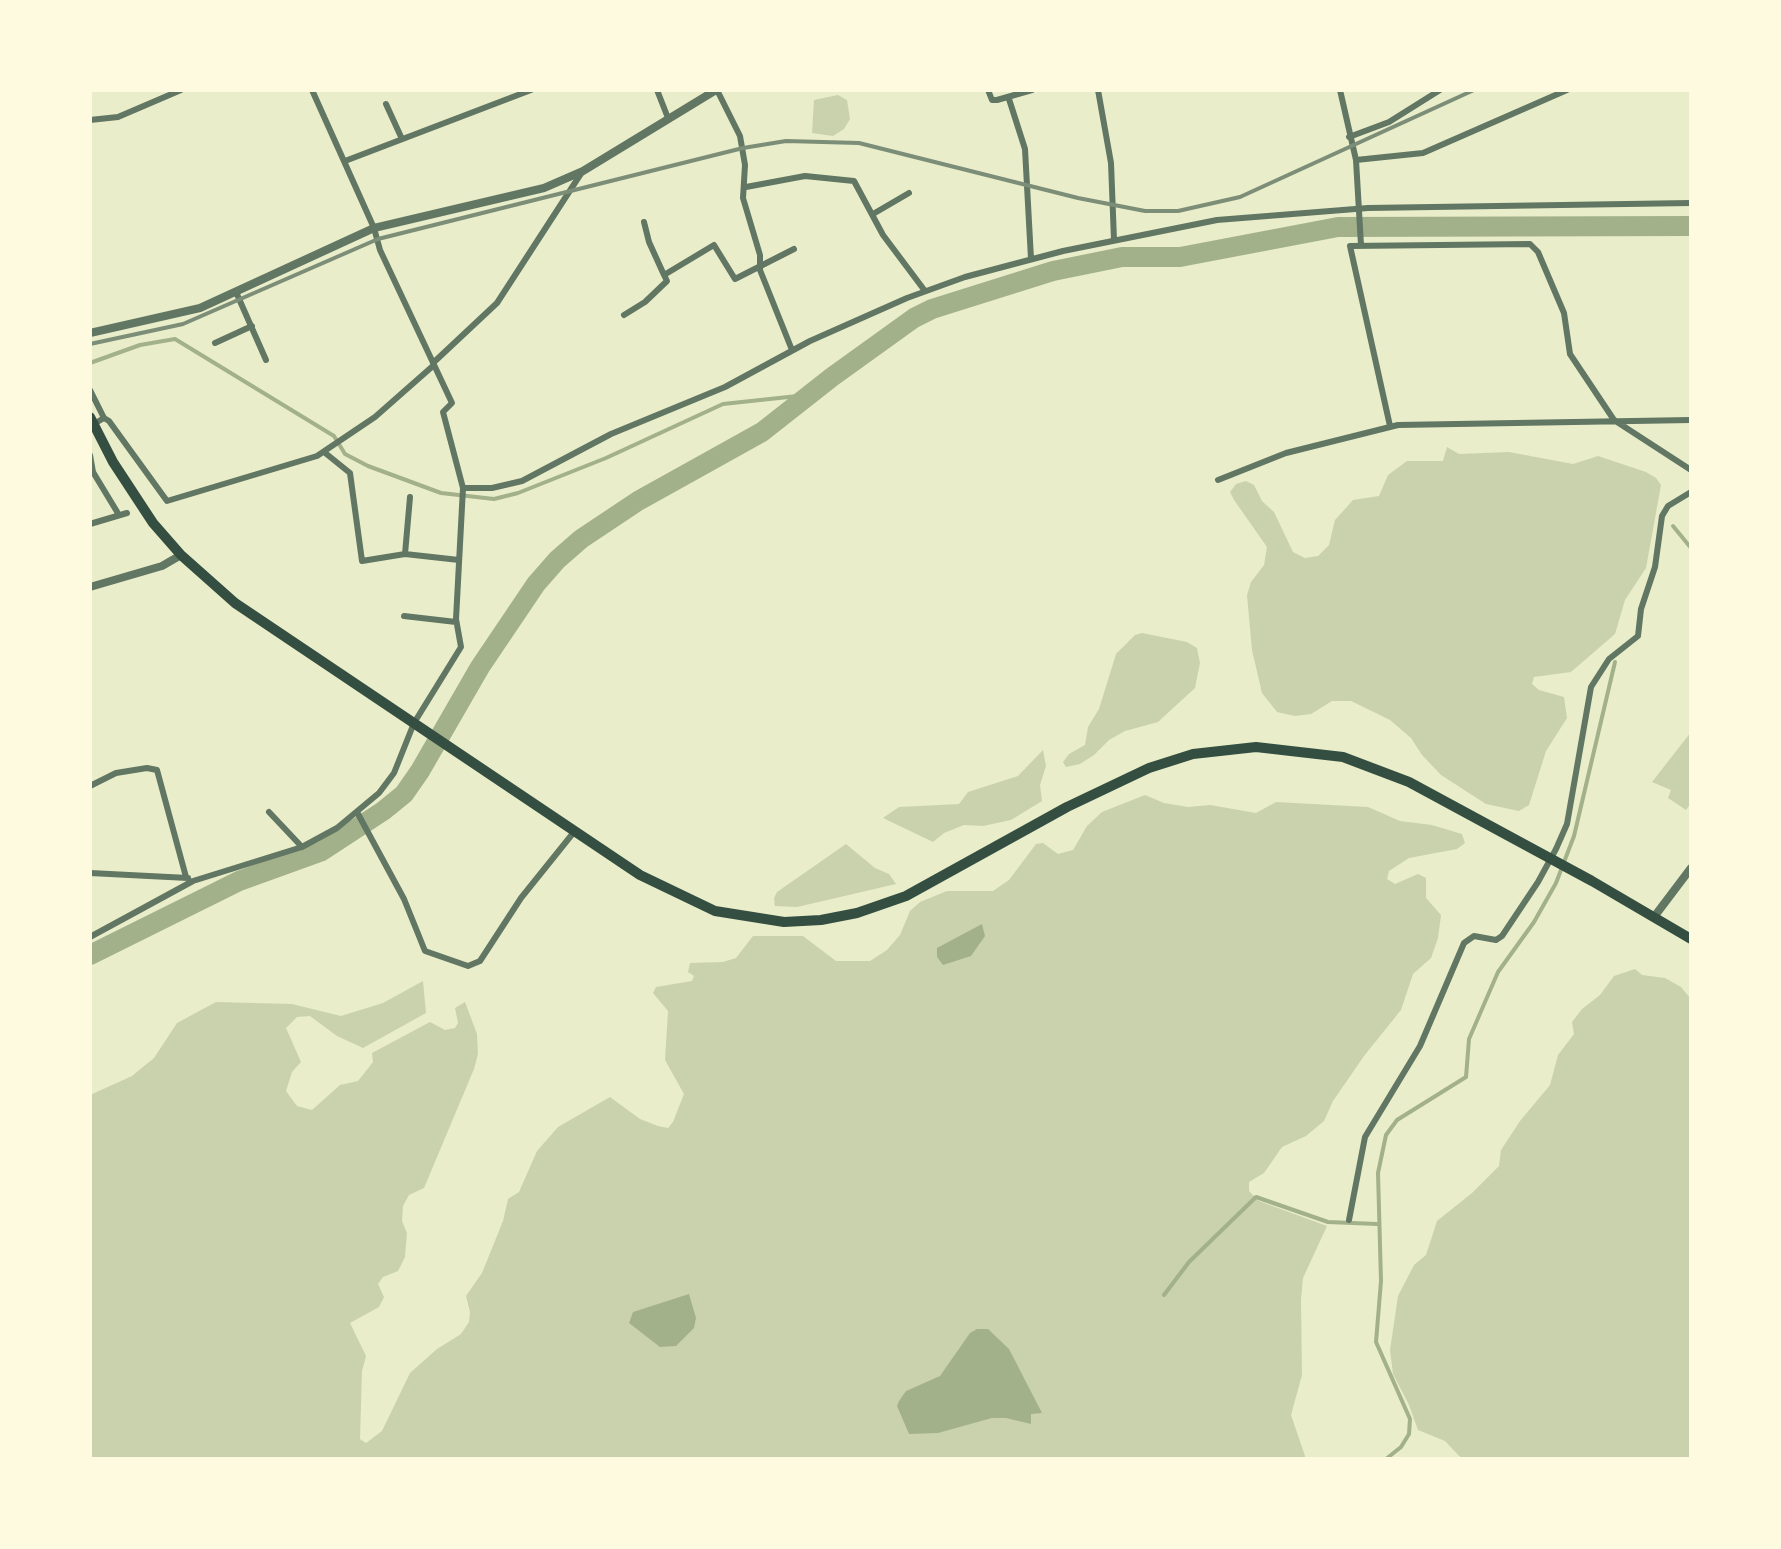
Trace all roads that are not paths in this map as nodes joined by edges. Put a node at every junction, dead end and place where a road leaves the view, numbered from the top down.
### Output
1 (181, 90) edge
2 (312, 90) edge
3 (531, 90) edge
4 (657, 90) edge
5 (717, 90) edge
6 (988, 90) edge
7 (1032, 90) edge
8 (1098, 90) edge
9 (1340, 90) edge
10 (1440, 90) edge
11 (1567, 90) edge
12 (1008, 99) junction
13 (386, 104) dead end
14 (668, 118) junction
15 (90, 120) edge
16 (1350, 137) junction
17 (402, 140) junction
18 (1356, 160) junction
19 (345, 161) junction
20 (583, 171) junction
21 (746, 188) junction
22 (908, 193) dead end
23 (1691, 203) edge
24 (1361, 210) junction
25 (873, 214) junction
26 (644, 222) dead end
27 (374, 228) junction
28 (1114, 240) junction
29 (1361, 242) junction
30 (794, 249) dead end
31 (1031, 259) junction
32 (760, 264) junction
33 (664, 275) junction
34 (236, 292) junction
35 (923, 294) junction
36 (624, 315) dead end
37 (252, 326) junction
38 (90, 333) edge
39 (215, 343) dead end
40 (792, 350) junction
41 (266, 360) dead end
42 (434, 364) junction
43 (90, 390) edge
44 (90, 417) edge
45 (104, 418) junction
46 (1614, 420) junction
47 (1691, 420) edge
48 (1390, 426) junction
49 (94, 430) edge
50 (324, 452) junction
51 (90, 455) edge
52 (1691, 470) edge
53 (1218, 480) dead end
54 (463, 490) junction
55 (1691, 492) edge
56 (410, 496) dead end
57 (90, 524) edge
58 (405, 554) junction
59 (182, 555) junction
60 (459, 560) junction
61 (90, 587) edge
62 (404, 616) dead end
63 (456, 622) junction
64 (414, 723) junction
65 (90, 786) edge
66 (269, 812) dead end
67 (359, 814) junction
68 (574, 832) junction
69 (302, 846) junction
70 (1691, 868) edge
71 (90, 873) edge
72 (189, 879) junction
73 (1654, 918) junction
74 (90, 937) edge
75 (1691, 938) edge
76 (1349, 1220) dead end

1 - 15 street
2 - 19 street
3 - 17 street
4 - 14 street
5 - 14 street
5 - 21 street
6 - 12 street
7 - 12 street
8 - 28 street
9 - 16 street
10 - 16 street
11 - 18 street
12 - 31 street
13 - 17 street
14 - 20 street
16 - 18 street
17 - 19 street
18 - 24 street
19 - 27 street
20 - 27 street
20 - 42 street
21 - 25 street
21 - 32 street
22 - 25 street
23 - 24 street
24 - 28 street
24 - 29 street
25 - 35 street
26 - 33 street
27 - 34 street
27 - 42 street
28 - 31 street
29 - 46 street
29 - 48 street
30 - 32 street
31 - 35 street
32 - 33 street
32 - 40 street
33 - 36 street
34 - 37 street
34 - 38 street
35 - 40 street
37 - 39 street
37 - 41 street
40 - 54 street
42 - 50 street
42 - 54 street
43 - 45 street
44 - 49 highway
45 - 49 street
45 - 50 street
46 - 47 street
46 - 48 street
46 - 52 street
48 - 53 street
49 - 59 highway
50 - 58 street
51 - 57 street
54 - 60 street
55 - 76 street
56 - 58 street
58 - 60 street
59 - 61 street
59 - 64 highway
60 - 63 street
62 - 63 street
63 - 64 street
64 - 67 street
64 - 68 highway
65 - 72 street
66 - 69 street
67 - 68 street
67 - 69 street
68 - 73 highway
69 - 72 street
70 - 73 street
71 - 72 street
72 - 74 street
73 - 75 highway

